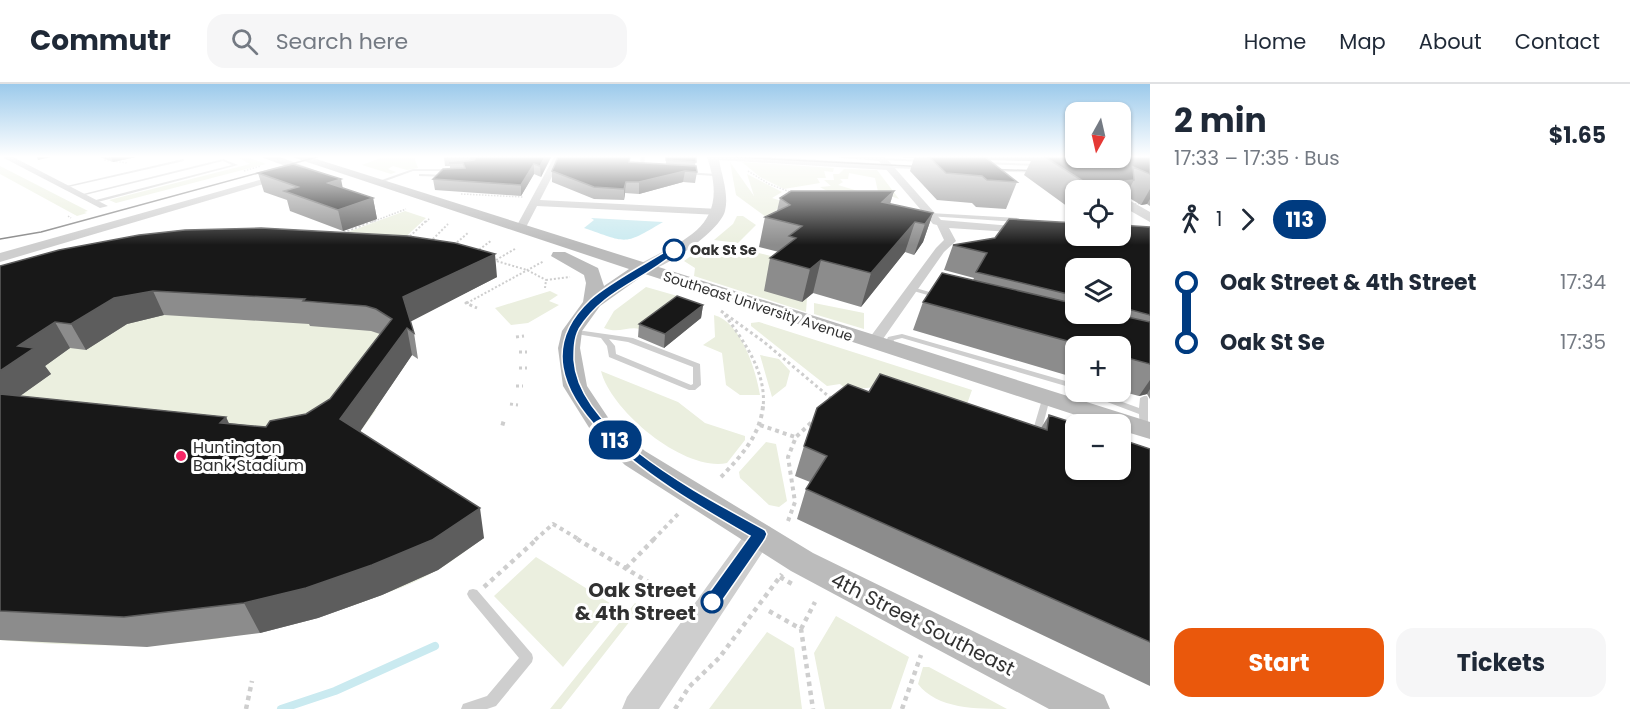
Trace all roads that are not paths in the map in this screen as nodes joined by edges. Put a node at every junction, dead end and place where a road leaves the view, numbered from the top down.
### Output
1 (68, 186) edge
2 (118, 186) joint
3 (154, 186) edge
4 (251, 186) edge
5 (357, 186) edge
6 (388, 186) edge
7 (538, 186) edge
8 (717, 186) edge
9 (905, 186) edge
10 (64, 187) joint
11 (131, 192) junction
12 (81, 195) junction
13 (529, 200) junction
14 (98, 204) joint
15 (1131, 207) edge
16 (719, 212) junction
17 (930, 215) junction
18 (1150, 218) edge
19 (942, 224) junction
20 (1031, 225) joint
21 (1131, 235) edge
22 (1140, 235) edge
23 (519, 240) junction
24 (0, 258) edge
25 (636, 272) junction
26 (912, 289) junction
27 (946, 298) edge
28 (593, 302) junction
29 (572, 331) junction
30 (604, 337) junction
31 (880, 345) junction
32 (1065, 384) edge
33 (1046, 398) junction
34 (1144, 398) dead end
35 (1106, 402) edge
36 (1146, 425) edge
37 (1056, 437) edge
38 (774, 527) junction
39 (473, 594) road end
40 (468, 709) edge
41 (639, 709) edge
42 (1090, 709) edge

1 - 10 lane
2 - 11 lane
2 - 12 lane
3 - 11 lane
4 - 24 street
5 - 23 main road
6 - 23 main road
7 - 13 street
8 - 16 street
9 - 17 street
10 - 12 street
11 - 14 lane
12 - 14 street
13 - 16 street
13 - 23 street
15 - 18 street
16 - 25 street
17 - 19 street
17 - 20 lane
19 - 20 street
19 - 26 street
21 - 22 street
23 - 25 main road
23 - 28 main road
25 - 28 main road
25 - 31 main road
26 - 27 lane
26 - 31 street
28 - 29 main road
29 - 30 lane
29 - 38 main road, 4th Street Southeast
30 - 30 lane
31 - 32 lane
31 - 33 main road
33 - 36 main road
33 - 37 lane
34 - 36 lane
35 - 36 lane
38 - 41 street
38 - 42 main road, 4th Street Southeast
39 - 40 lane

